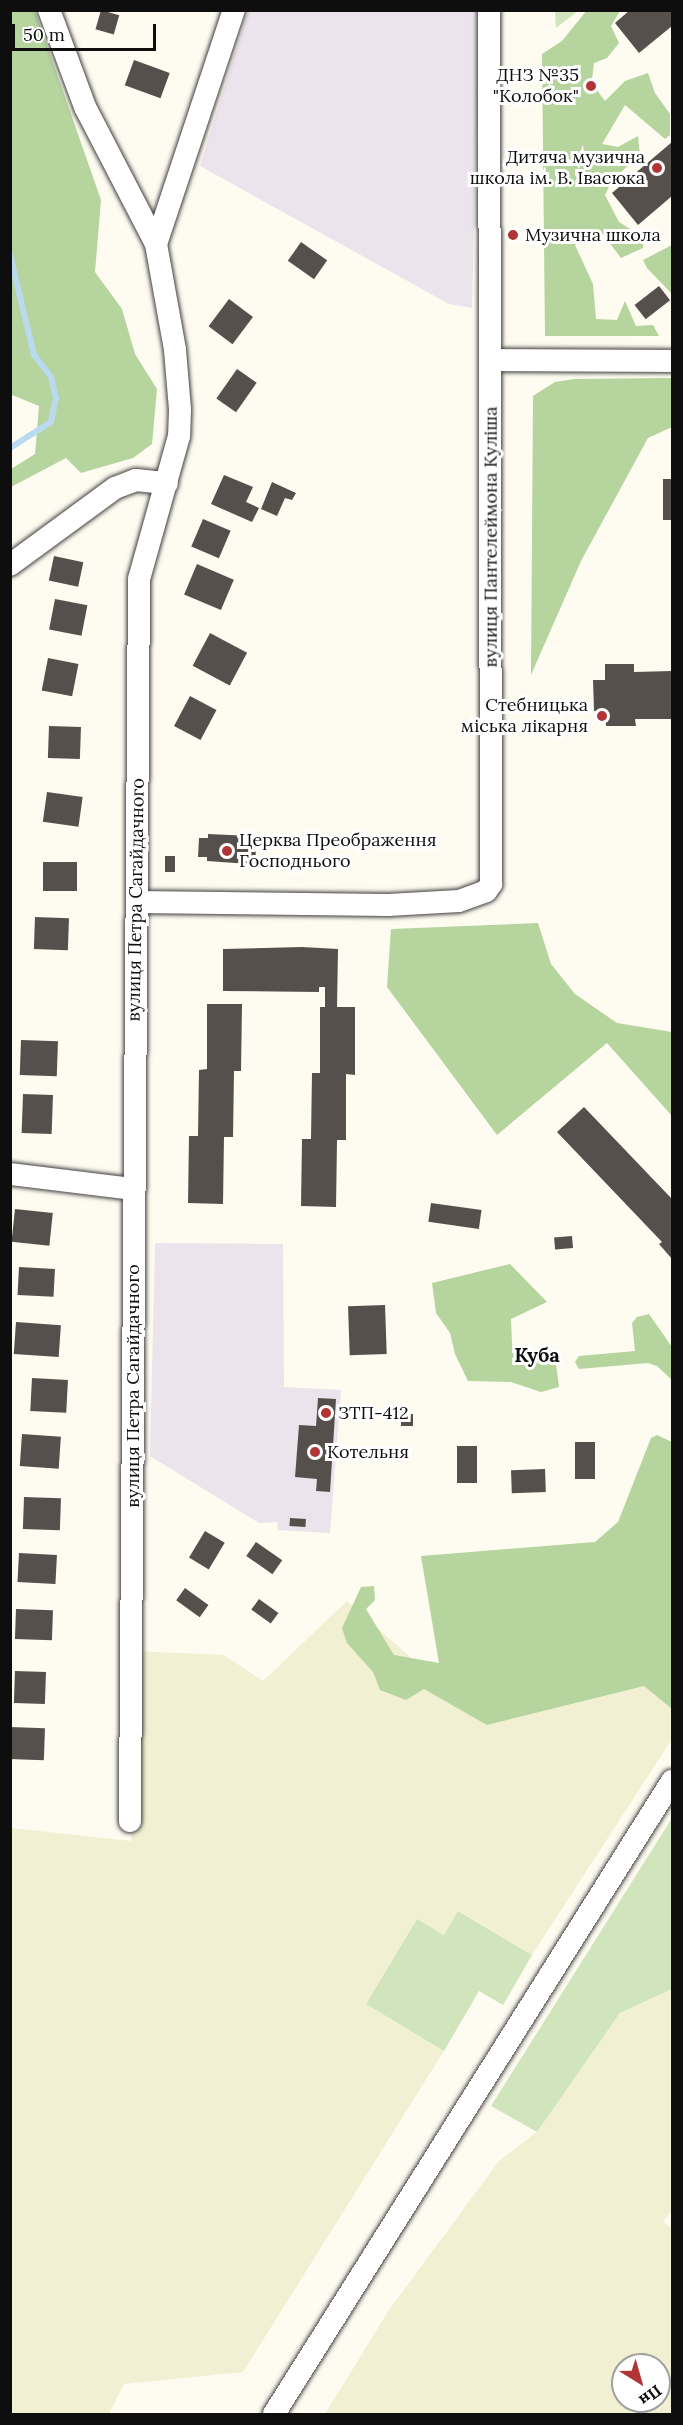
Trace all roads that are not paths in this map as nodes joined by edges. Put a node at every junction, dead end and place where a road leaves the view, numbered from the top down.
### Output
1 (49, 10) edge
2 (234, 10) edge
3 (489, 10) edge
4 (156, 244) junction
5 (490, 360) junction
6 (672, 361) edge
7 (167, 483) junction
8 (10, 565) edge
9 (137, 902) junction
10 (10, 1174) edge
11 (132, 1189) junction
12 (672, 1781) edge
13 (130, 1821) dead end
14 (274, 2415) edge

1 - 4 street, вулиця Петра Сагайдачного
2 - 4 street
3 - 5 street, вулиця Пантелеймона Куліша
4 - 7 street, вулиця Петра Сагайдачного
5 - 6 street
5 - 9 street, вулиця Пантелеймона Куліша
7 - 8 street
7 - 9 street, вулиця Петра Сагайдачного
9 - 11 street, вулиця Петра Сагайдачного
10 - 11 street
11 - 13 street, вулиця Петра Сагайдачного
12 - 14 street

